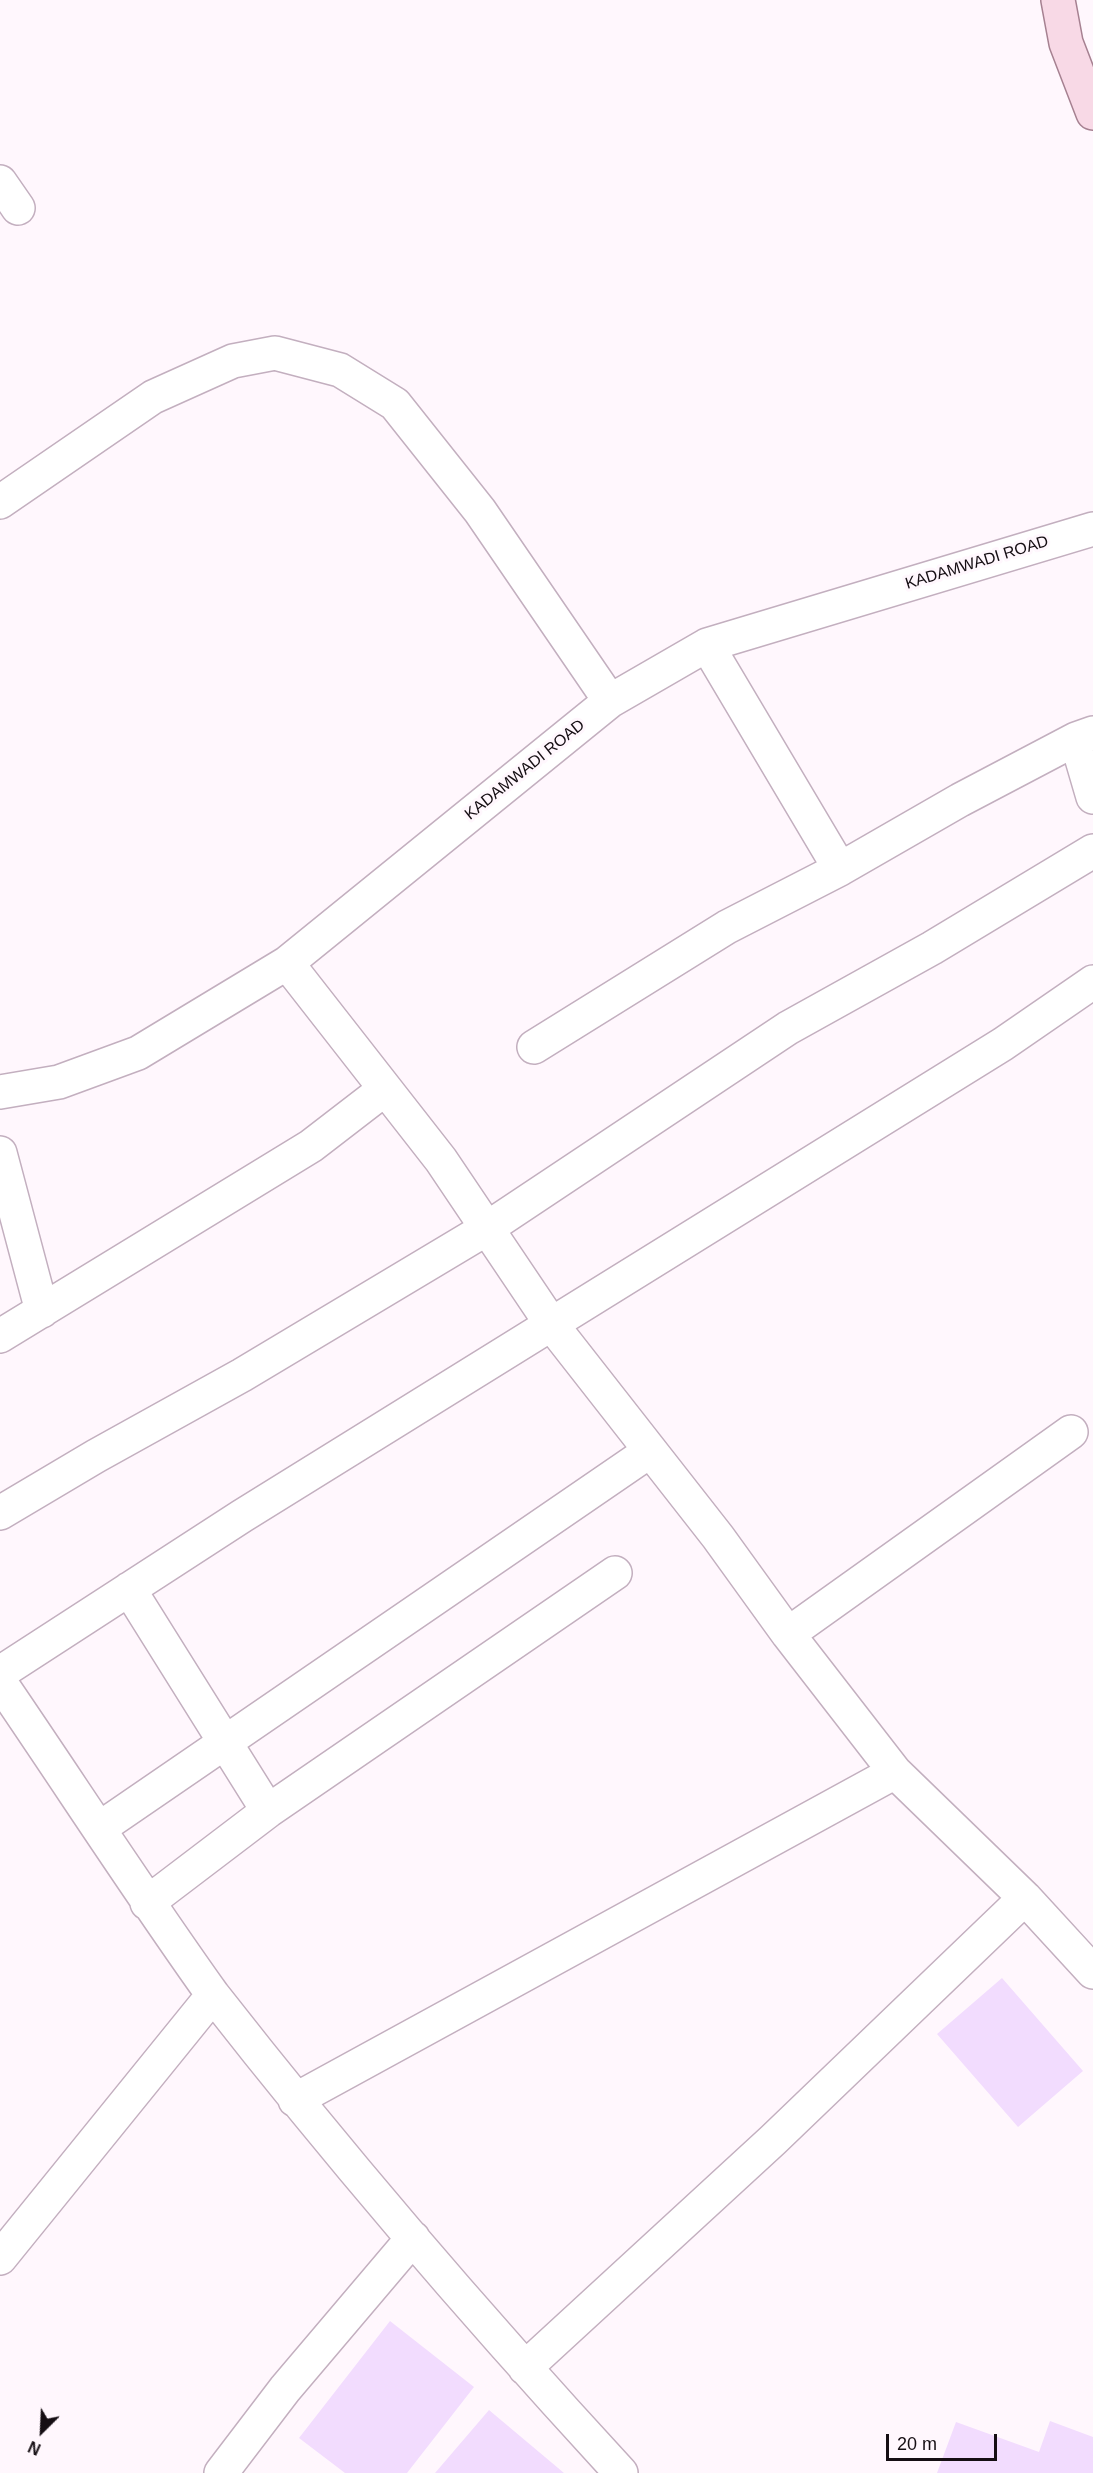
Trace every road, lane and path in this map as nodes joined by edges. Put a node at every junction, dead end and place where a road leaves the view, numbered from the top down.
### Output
1 (1058, 0) edge
2 (1093, 113) edge
3 (0, 502) edge
4 (1093, 529) edge
5 (707, 645) junction
6 (610, 701) junction
7 (1085, 736) edge
8 (1093, 797) edge
9 (1093, 851) edge
10 (840, 869) junction
11 (287, 963) junction
12 (1093, 982) edge
13 (534, 1047) dead end
14 (385, 1089) junction
15 (0, 1092) edge
16 (0, 1153) edge
17 (486, 1229) junction
18 (42, 1311) junction
19 (552, 1325) junction
20 (0, 1336) edge
21 (1071, 1432) dead end
22 (651, 1452) junction
23 (0, 1514) edge
24 (615, 1573) dead end
25 (129, 1589) junction
26 (788, 1634) junction
27 (0, 1673) edge
28 (0, 1682) edge
29 (227, 1743) junction
30 (895, 1772) junction
31 (268, 1811) junction
32 (100, 1828) junction
33 (1025, 1898) junction
34 (147, 1903) junction
35 (1093, 1972) edge
36 (213, 1995) junction
37 (295, 2100) junction
38 (413, 2238) junction
39 (0, 2258) edge
40 (525, 2368) junction
41 (221, 2473) edge
42 (621, 2473) edge

1 - 2 main road
3 - 6 street
4 - 5 street, KADAMWADI ROAD
5 - 6 street, KADAMWADI ROAD
5 - 10 street
6 - 11 street, KADAMWADI ROAD
7 - 8 street
7 - 10 street
9 - 17 street
10 - 13 street
11 - 14 street
11 - 15 street, KADAMWADI ROAD
12 - 19 street
14 - 17 street
14 - 18 street
16 - 18 street
17 - 19 street
17 - 23 street
18 - 20 street
19 - 22 street
19 - 25 street
21 - 26 street
22 - 26 street
22 - 29 street
24 - 31 street
25 - 27 street
25 - 29 street
26 - 30 street
28 - 32 street
29 - 31 street
29 - 32 street
30 - 33 street
30 - 37 street
31 - 34 street
32 - 34 street
33 - 35 street
33 - 40 street
34 - 36 street
36 - 37 street
36 - 39 street
37 - 38 street
38 - 40 street
38 - 41 street
40 - 42 street

